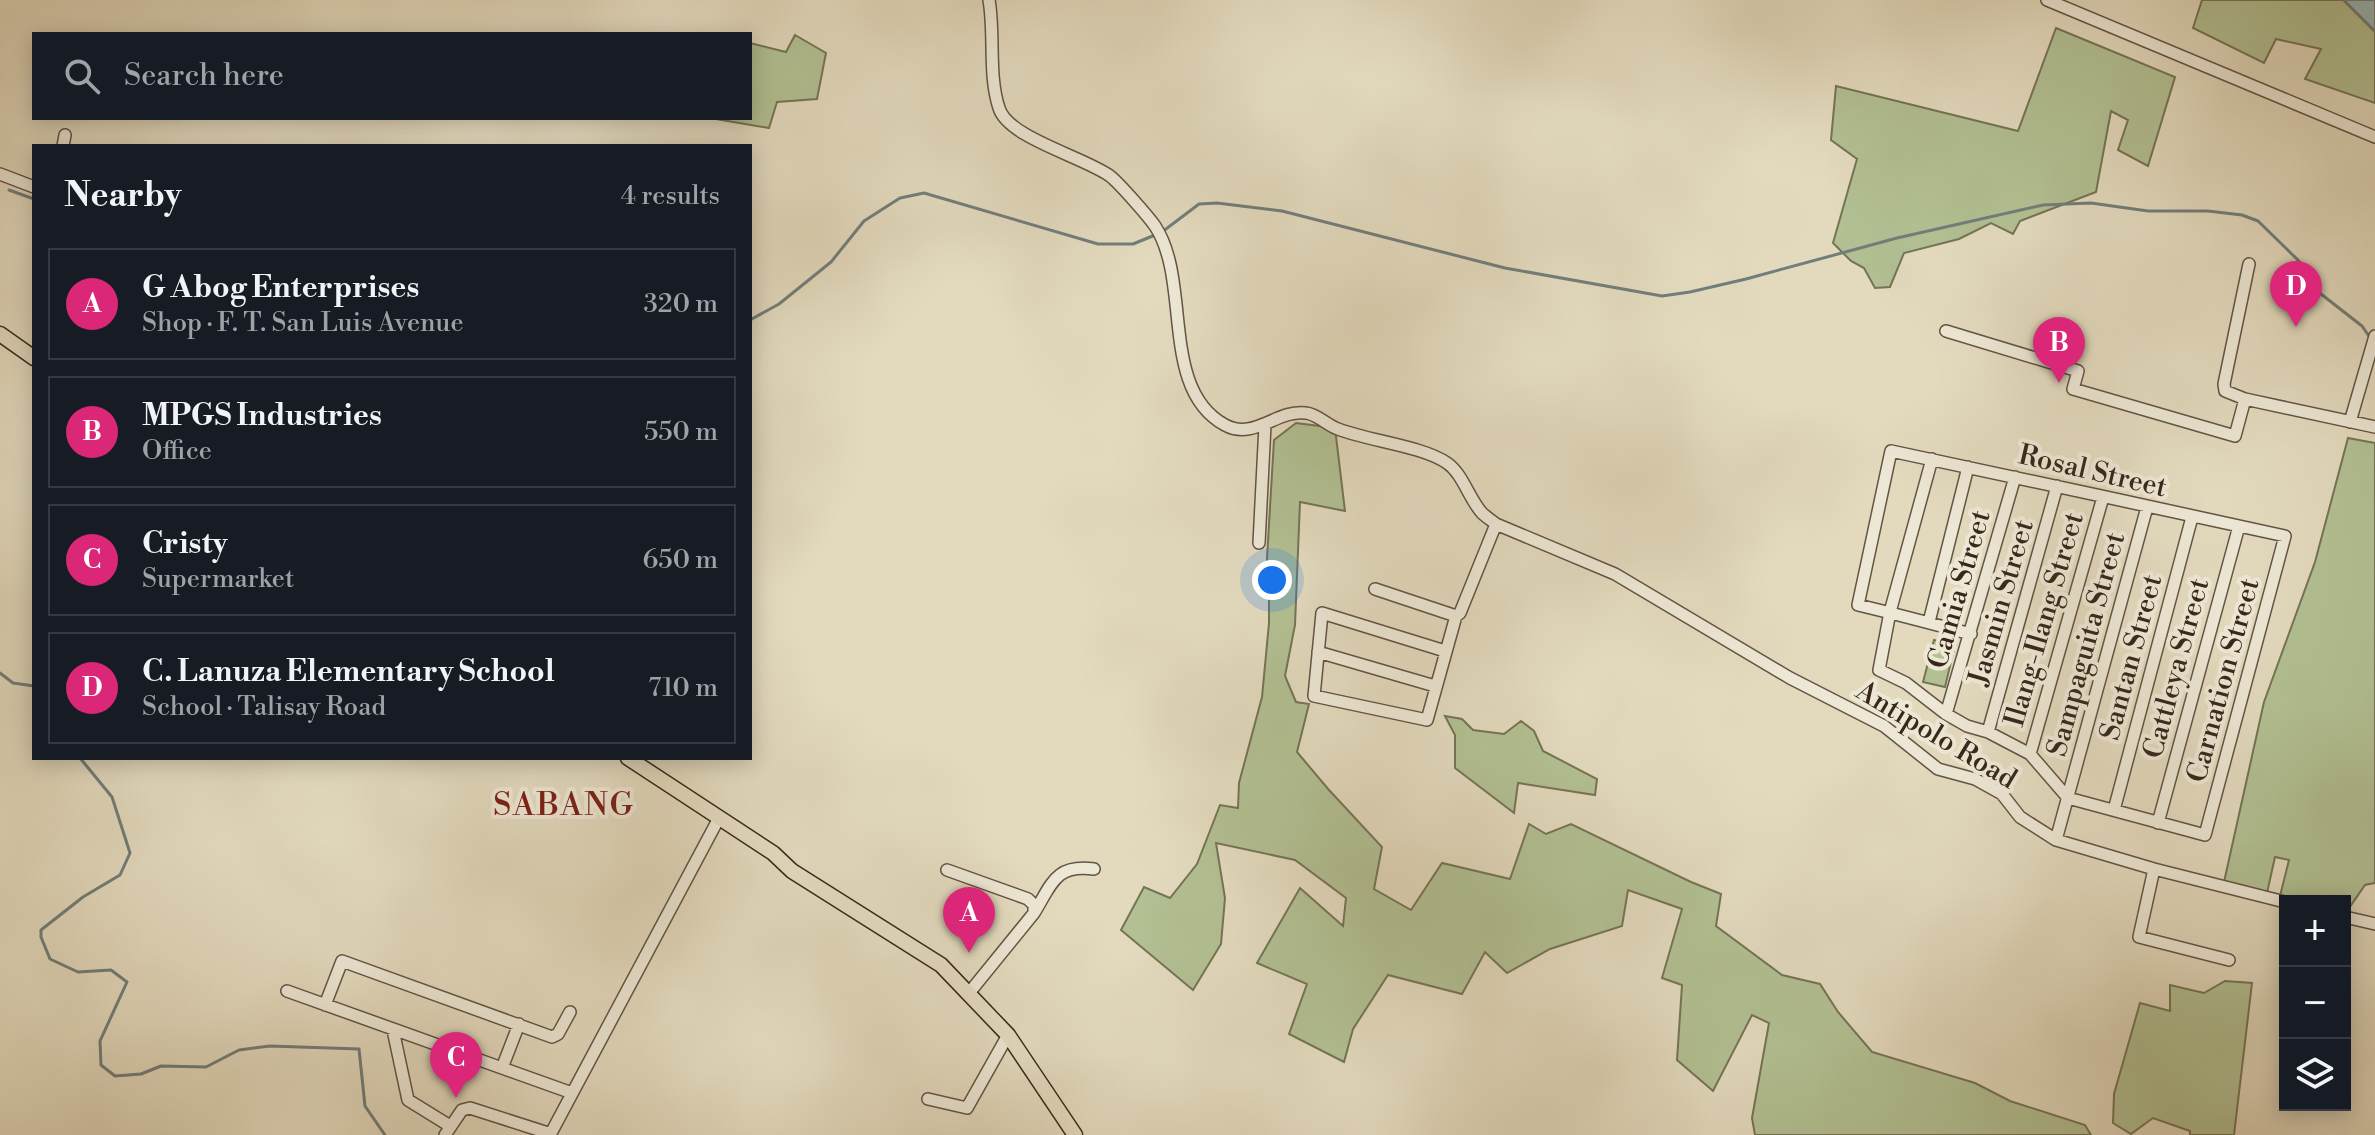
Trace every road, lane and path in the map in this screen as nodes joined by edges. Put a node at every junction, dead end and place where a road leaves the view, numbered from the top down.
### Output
1 (989, 0) edge
2 (2047, 0) edge
3 (2375, 137) edge
4 (0, 174) edge
5 (32, 186) edge
6 (2249, 264) dead end
7 (1946, 331) dead end
8 (0, 334) edge
9 (2375, 336) edge
10 (32, 357) edge
11 (2245, 399) junction
12 (2350, 422) junction
13 (1265, 425) junction
14 (2375, 427) edge
15 (1932, 459) junction
16 (1968, 467) junction
17 (2015, 477) junction
18 (2057, 486) junction
19 (2103, 497) junction
20 (2147, 507) junction
21 (2192, 517) junction
22 (1496, 524) junction
23 (2239, 526) junction
24 (2285, 536) joint
25 (1259, 543) dead end
26 (1375, 589) dead end
27 (1890, 612) junction
28 (1456, 616) junction
29 (1929, 622) junction
30 (1971, 634) junction
31 (1445, 651) junction
32 (1318, 652) junction
33 (1435, 686) junction
34 (1946, 714) junction
35 (1988, 732) junction
36 (2030, 754) junction
37 (631, 760) edge
38 (2068, 798) junction
39 (2114, 810) junction
40 (719, 818) junction
41 (2158, 823) junction
42 (2056, 840) junction
43 (1094, 869) dead end
44 (2154, 869) junction
45 (947, 870) dead end
46 (2279, 900) edge
47 (1034, 913) junction
48 (2351, 918) edge
49 (2375, 924) edge
50 (2229, 960) dead end
51 (287, 991) dead end
52 (969, 993) junction
53 (325, 1005) junction
54 (570, 1012) dead end
55 (519, 1024) junction
56 (393, 1030) junction
57 (1008, 1035) junction
58 (502, 1068) junction
59 (572, 1093) junction
60 (928, 1099) dead end
61 (447, 1130) edge
62 (551, 1135) edge
63 (1075, 1135) edge

1 - 13 street
2 - 3 street
4 - 5 street
6 - 11 street
7 - 11 street
8 - 10 main road
9 - 12 street
11 - 12 street
12 - 14 street
13 - 22 street
13 - 25 street
15 - 16 street, Rosal Street
15 - 27 street
15 - 27 street, Rosal Street
16 - 17 street, Rosal Street
16 - 29 street
17 - 18 street, Rosal Street
17 - 30 street, Camia Street
18 - 19 street, Rosal Street
18 - 35 street, Jasmin Street
19 - 20 street, Rosal Street
19 - 36 street, Ilang-Ilang Street
20 - 21 street, Rosal Street
20 - 38 street, Sampaguita Street
21 - 23 street, Rosal Street
21 - 39 street, Santan Street
22 - 28 street
22 - 42 street, Antipolo Road
23 - 24 street, Rosal Street
23 - 41 street, Cattleya Street
24 - 41 street, Carnation Street
26 - 28 street
27 - 29 street
27 - 34 street
28 - 31 street
29 - 30 street
30 - 34 street, Camia Street
31 - 32 street
31 - 33 street
32 - 33 street
32 - 33 street
34 - 35 street
35 - 36 street
36 - 38 street
37 - 40 main road
38 - 39 street
38 - 42 street, Sampaguita Street
39 - 41 street
40 - 52 main road
40 - 59 street
42 - 44 street, Antipolo Road
43 - 47 street
44 - 46 street, Antipolo Road
44 - 50 street
45 - 47 street
47 - 52 street
48 - 49 street
51 - 53 street
52 - 57 main road
53 - 55 street
53 - 56 street
54 - 55 street
55 - 58 street
56 - 58 street
56 - 61 street
57 - 60 street
57 - 63 main road
58 - 59 street
59 - 62 street
61 - 62 street

